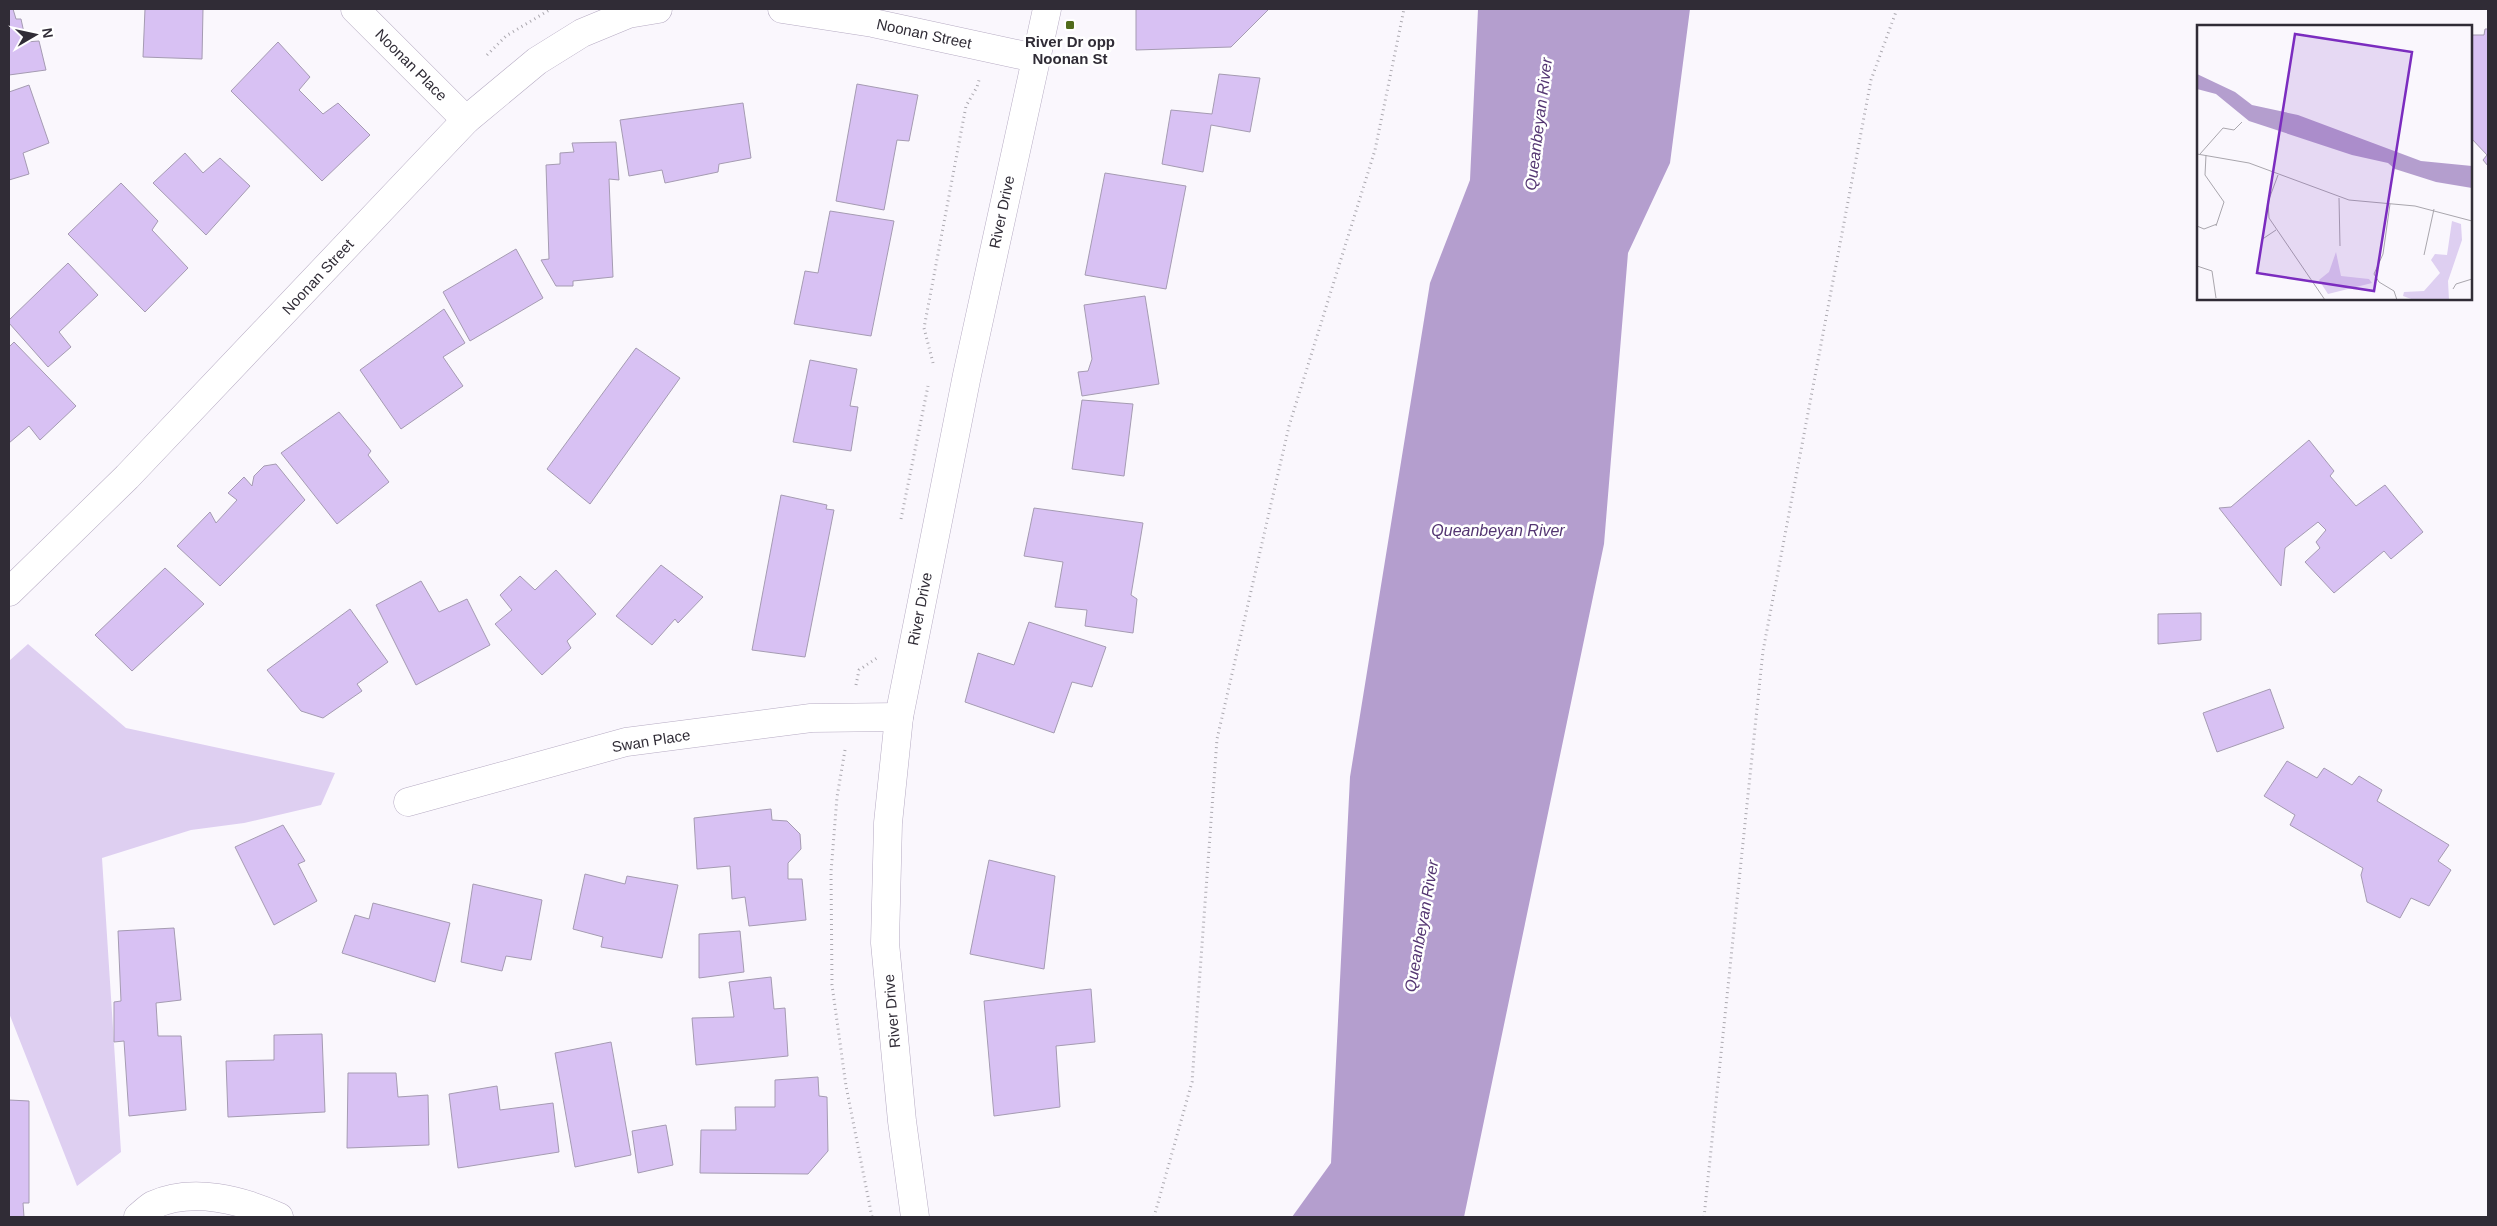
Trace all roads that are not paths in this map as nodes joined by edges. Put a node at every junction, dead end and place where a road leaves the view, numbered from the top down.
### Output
1 (355, 9) edge
2 (658, 9) edge
3 (782, 9) edge
4 (1047, 9) edge
5 (1035, 58) junction
6 (466, 120) junction
7 (9, 592) edge
8 (899, 717) junction
9 (408, 802) dead end
10 (138, 1217) edge
11 (279, 1217) edge
12 (915, 1217) edge

1 - 6 street, Noonan Place
2 - 6 street, Noonan Street
3 - 5 street, Noonan Street
4 - 5 street, River Drive
5 - 8 street, River Drive
6 - 7 street, Noonan Street
8 - 9 street, Swan Place
8 - 12 street, River Drive
10 - 11 street

